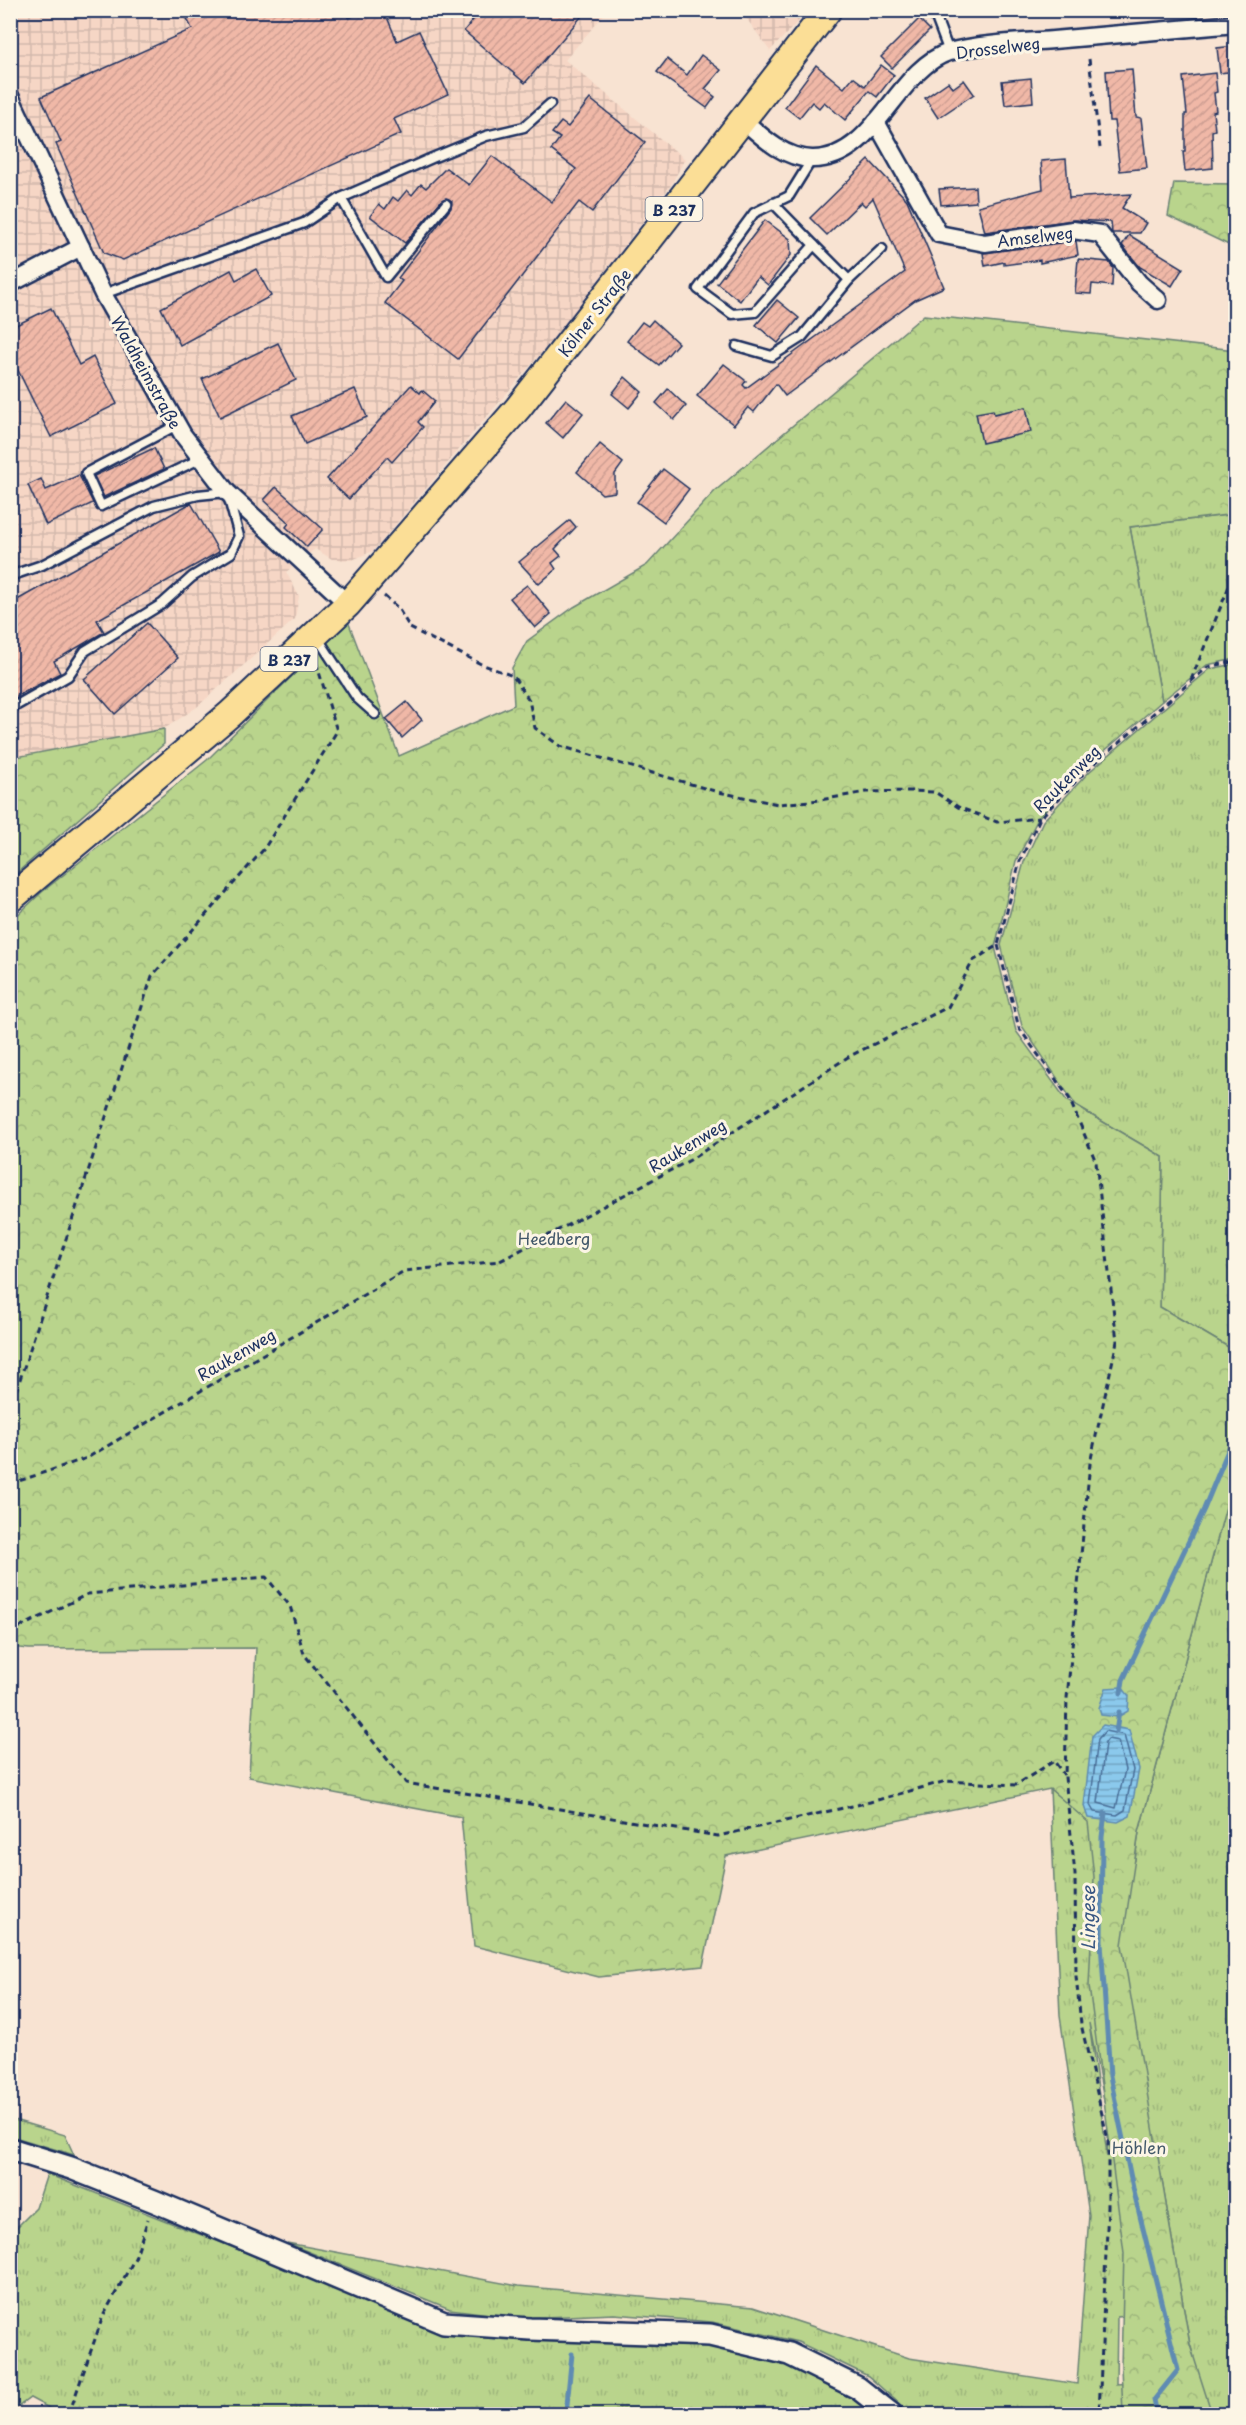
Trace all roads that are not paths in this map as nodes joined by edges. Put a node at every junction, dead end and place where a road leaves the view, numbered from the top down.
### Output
1 (828, 10) edge
2 (933, 10) edge
3 (1236, 24) edge
4 (949, 52) junction
5 (10, 96) edge
6 (550, 104) dead end
7 (742, 119) junction
8 (876, 122) junction
9 (812, 159) junction
10 (341, 198) junction
11 (773, 203) junction
12 (446, 204) dead end
13 (814, 245) junction
14 (81, 247) junction
15 (882, 249) dead end
16 (849, 280) junction
17 (10, 284) edge
18 (104, 294) junction
19 (1158, 300) dead end
20 (737, 346) dead end
21 (177, 425) junction
22 (200, 459) junction
23 (227, 492) junction
24 (10, 576) edge
25 (348, 604) junction
26 (312, 637) junction
27 (10, 709) edge
28 (375, 714) dead end
29 (10, 899) edge
30 (10, 2149) edge
31 (891, 2415) edge

1 - 7 main road, Kölner Straße / B 237
2 - 4 lane
3 - 4 street, Drosselweg
4 - 8 street, Drosselweg
5 - 14 street, Waldheimstraße
6 - 10 lane
7 - 9 street, Drosselweg
7 - 25 main road, Kölner Straße / B 237
8 - 9 street, Drosselweg
8 - 19 street, Amselweg
9 - 11 lane
10 - 12 lane
10 - 18 lane
11 - 13 lane
11 - 13 lane
13 - 16 lane
14 - 17 street
14 - 18 street, Waldheimstraße
15 - 16 lane
16 - 20 lane
18 - 21 street, Waldheimstraße
21 - 22 street, Waldheimstraße
21 - 22 lane
22 - 23 street, Waldheimstraße
23 - 24 lane
23 - 25 street, Waldheimstraße
23 - 27 lane
25 - 26 main road, B 237
26 - 28 lane
26 - 29 main road, B 237
30 - 31 street

